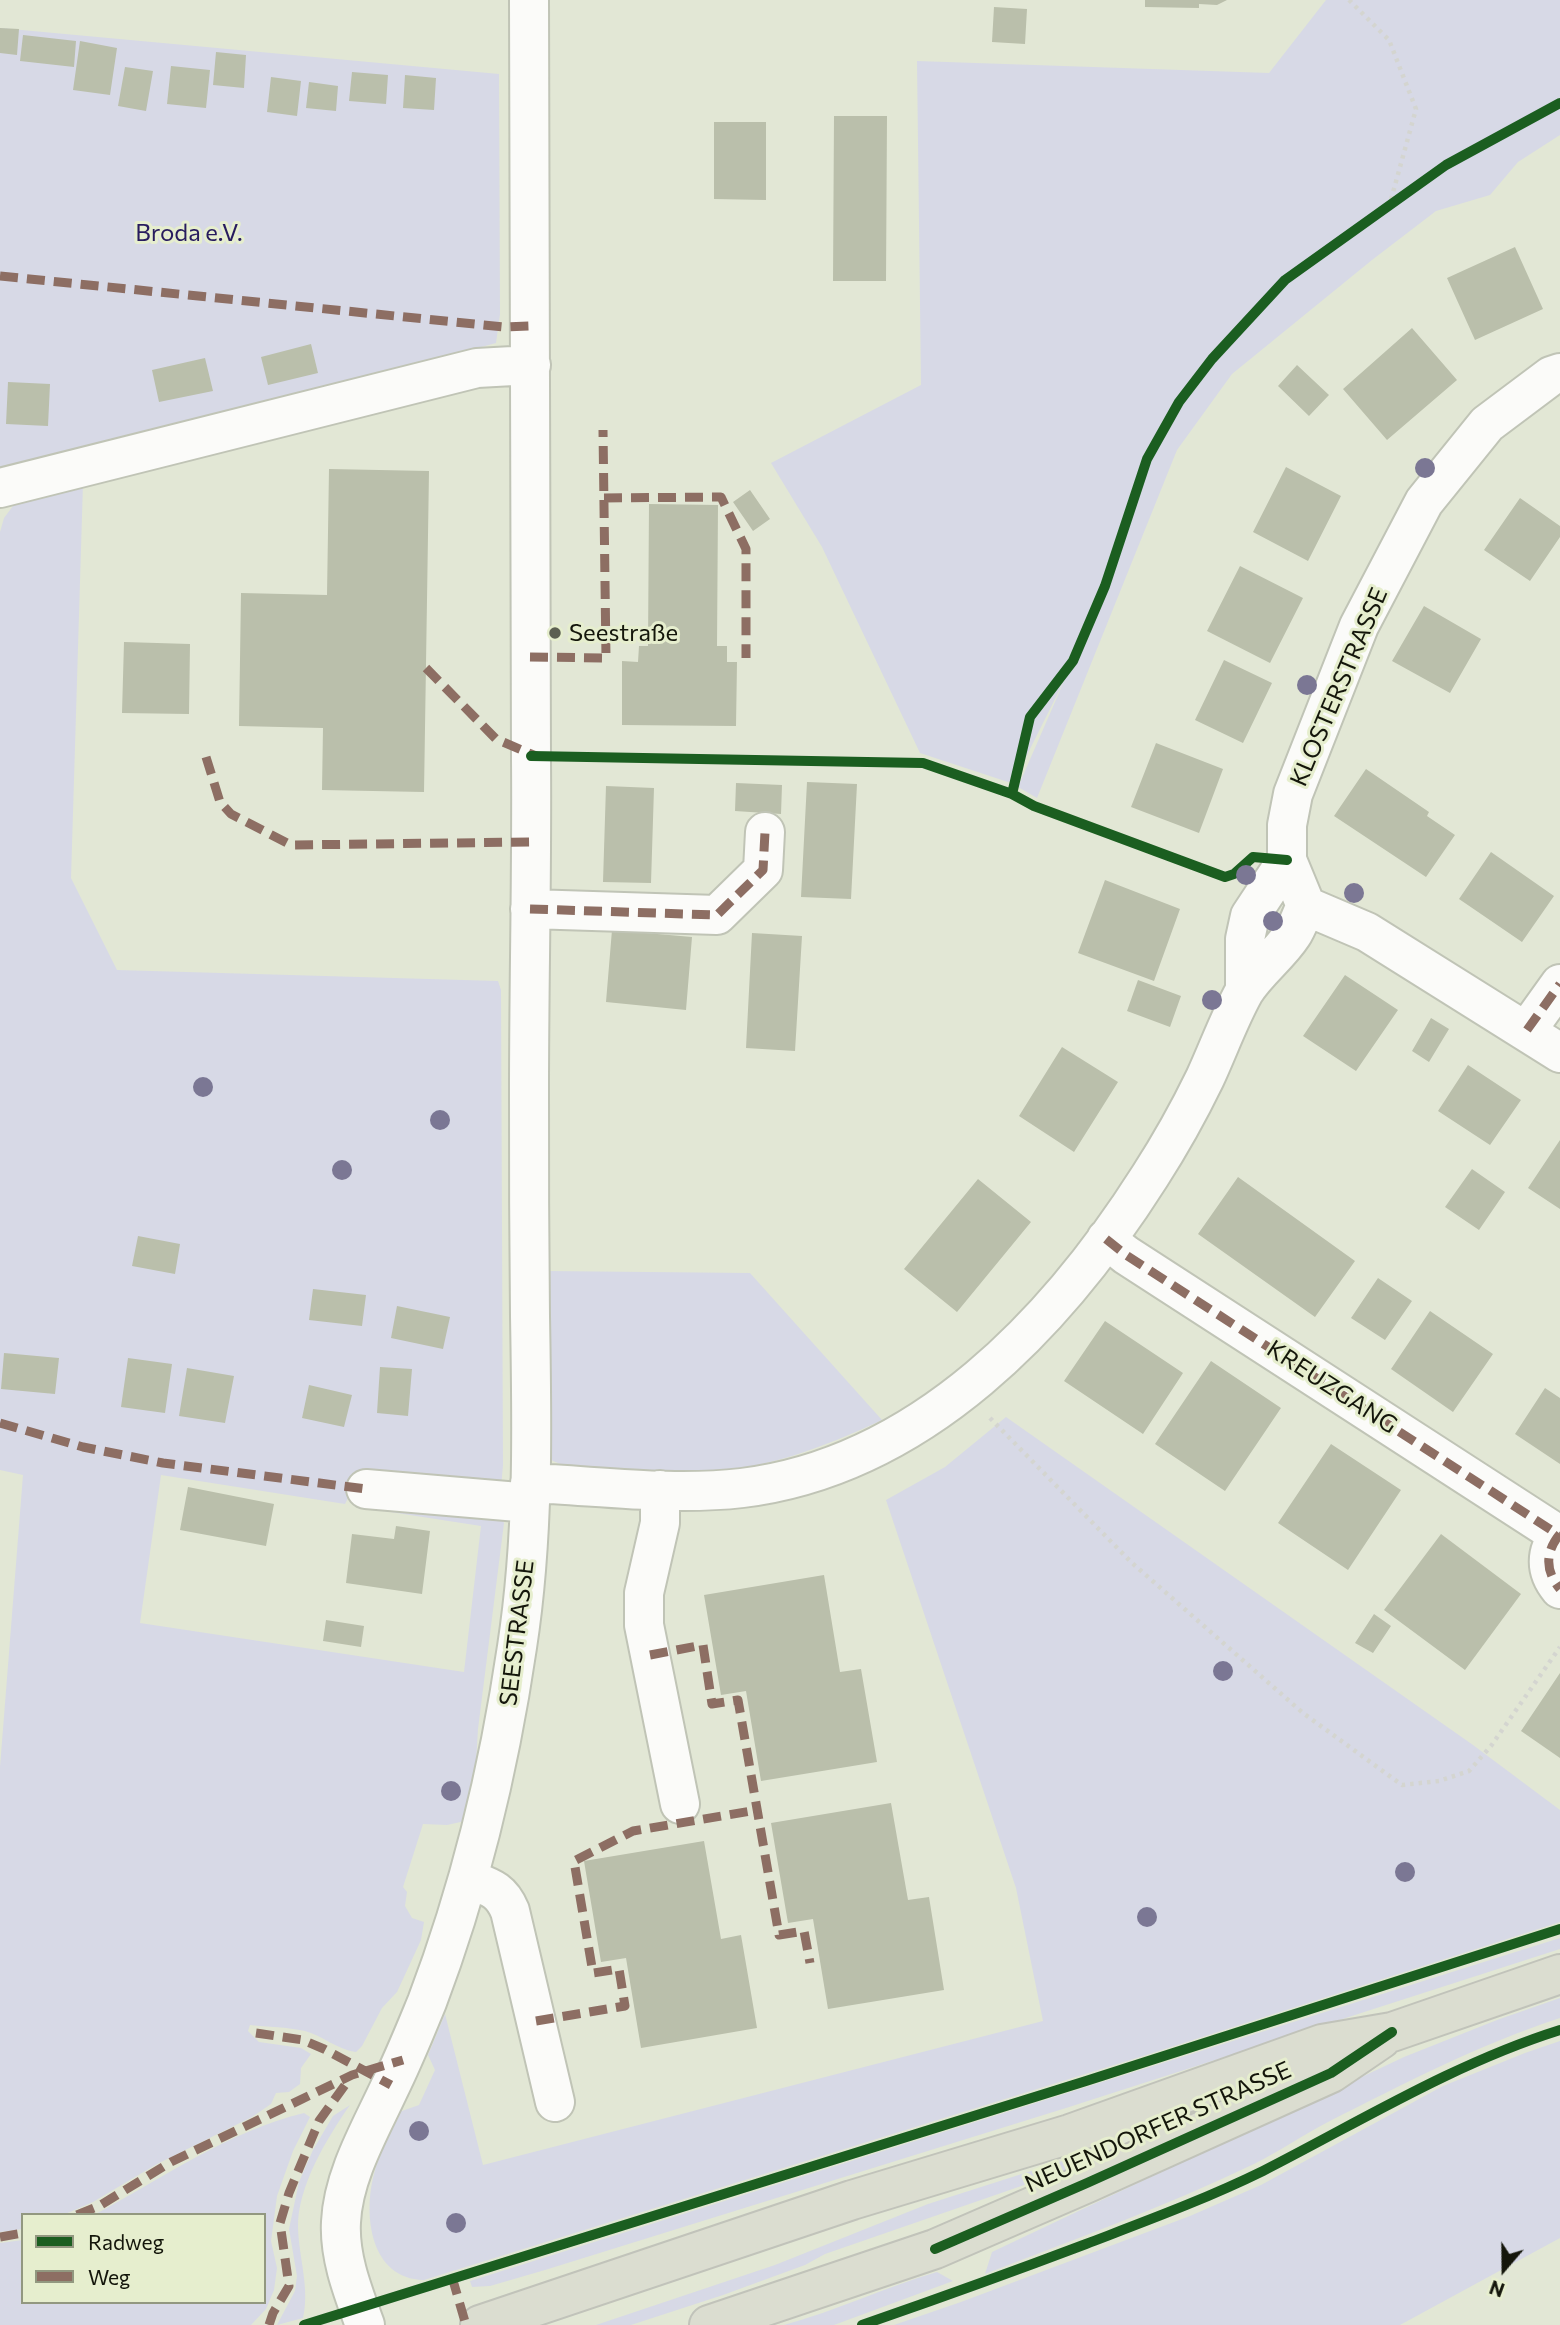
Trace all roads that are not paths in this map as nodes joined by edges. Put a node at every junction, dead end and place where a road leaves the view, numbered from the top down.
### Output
1 (529, 0) edge
2 (531, 365) junction
3 (1560, 373) edge
4 (0, 488) edge
5 (765, 832) dead end
6 (1287, 860) junction
7 (1306, 906) junction
8 (530, 908) junction
9 (1560, 984) edge
10 (1245, 990) junction
11 (1527, 1030) junction
12 (1560, 1053) edge
13 (1106, 1239) junction
14 (366, 1489) dead end
15 (660, 1490) junction
16 (530, 1493) junction
17 (1559, 1534) edge
18 (1560, 1589) edge
19 (680, 1804) dead end
20 (468, 1879) junction
21 (1560, 1974) edge
22 (1392, 2032) junction
23 (555, 2102) dead end
24 (365, 2325) edge
25 (480, 2325) edge
26 (709, 2325) edge

1 - 2 street, SEESTRASSE
2 - 4 street
2 - 8 street, SEESTRASSE
3 - 6 street, KLOSTERSTRASSE
5 - 8 street
6 - 7 street, KLOSTERSTRASSE
6 - 10 street
7 - 10 street
7 - 11 street
8 - 16 street, SEESTRASSE
9 - 11 street
10 - 13 street
11 - 12 street
13 - 15 street
13 - 17 street, KREUZGANG
14 - 16 street
15 - 16 street
15 - 19 street
16 - 20 street, SEESTRASSE
17 - 18 street, KREUZGANG
20 - 23 street
20 - 24 street, SEESTRASSE
21 - 22 main road, NEUENDORFER STRASSE
22 - 25 main road, NEUENDORFER STRASSE
22 - 26 main road, NEUENDORFER STRASSE

